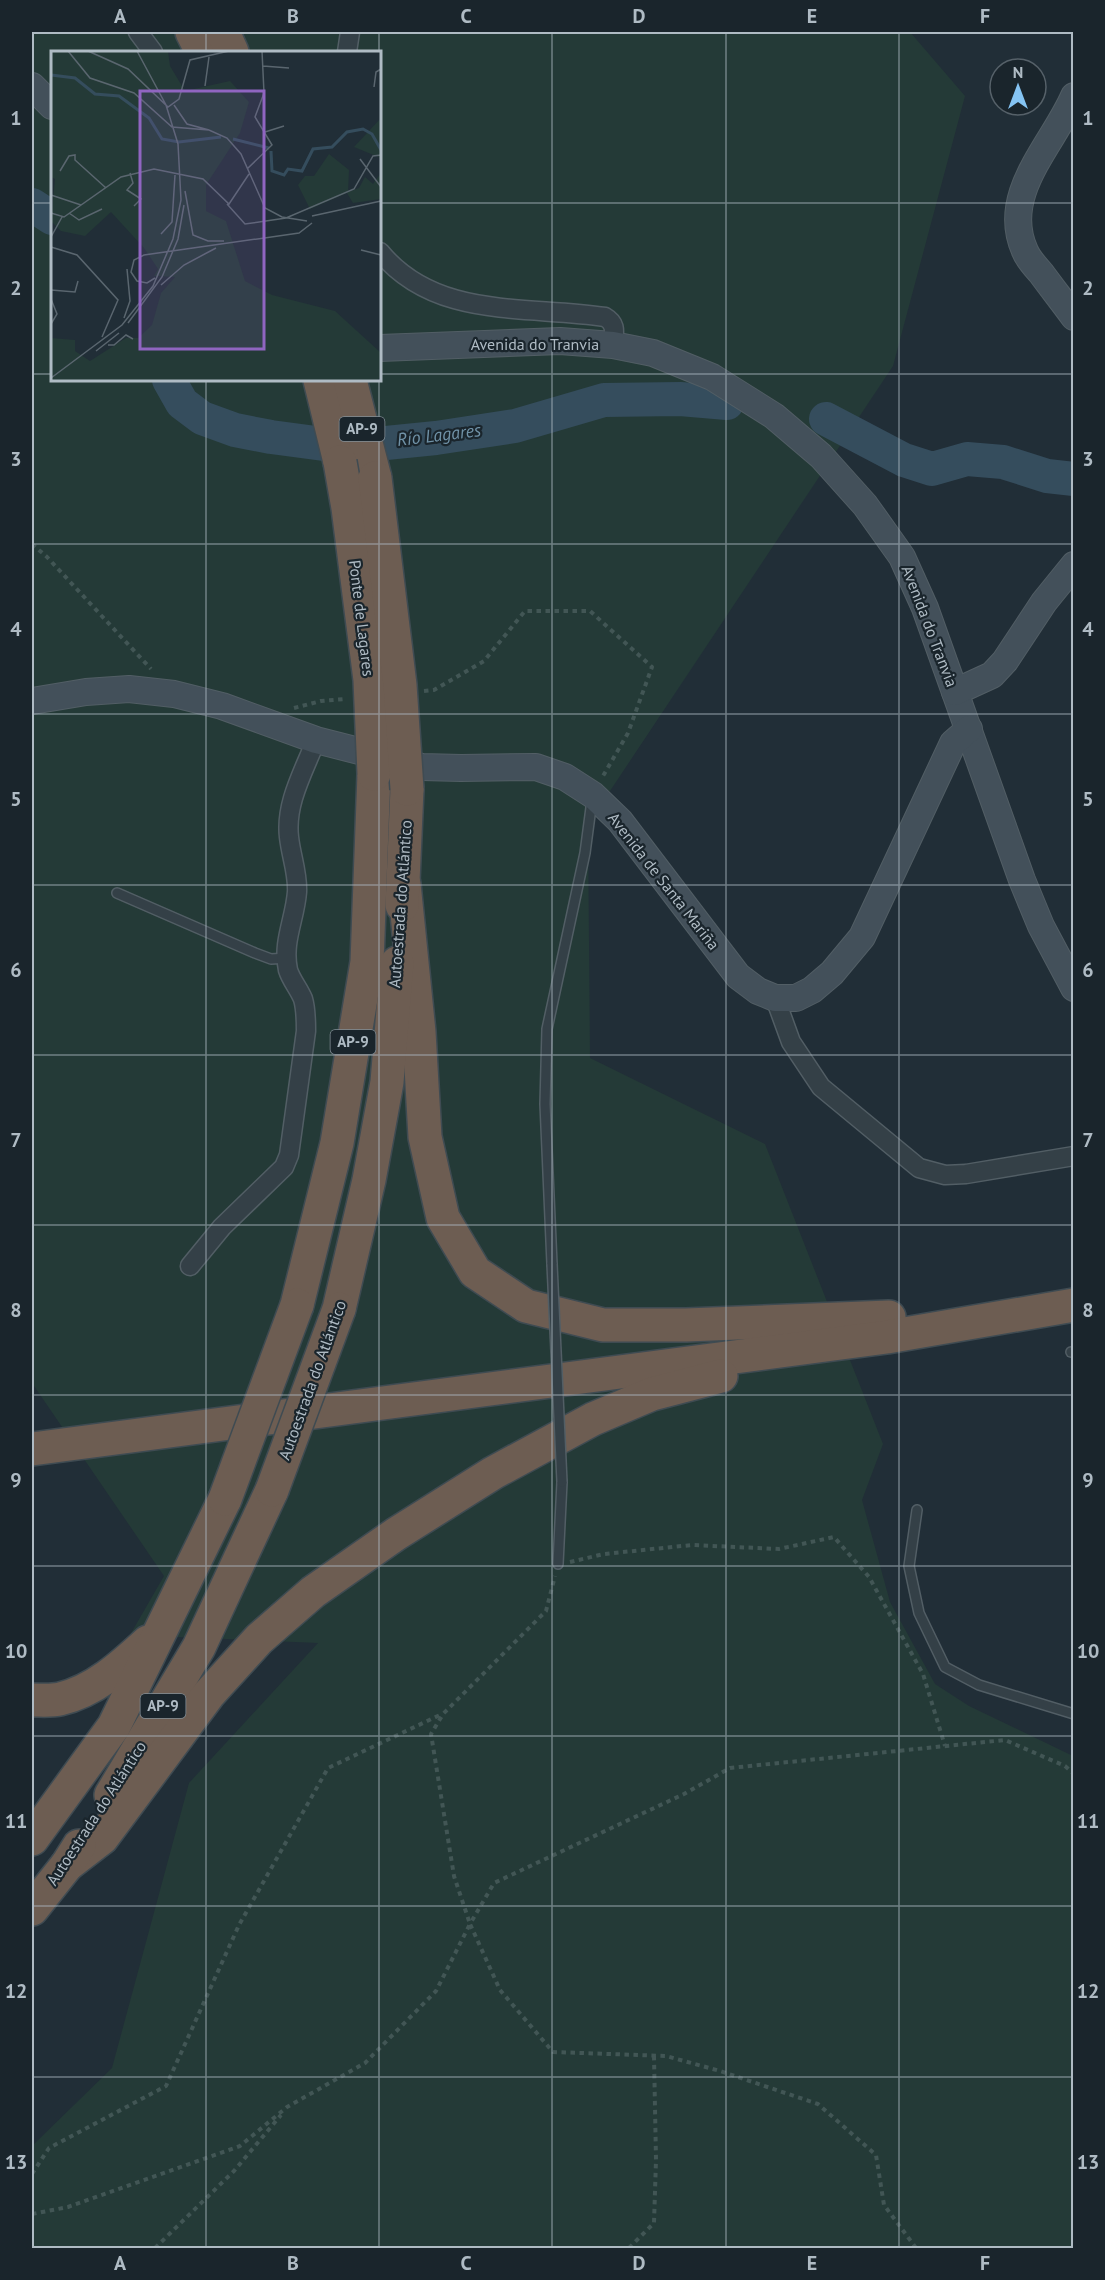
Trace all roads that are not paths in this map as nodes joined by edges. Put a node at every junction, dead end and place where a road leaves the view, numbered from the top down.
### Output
1 (138, 32) edge
2 (192, 32) edge
3 (223, 32) edge
4 (350, 32) edge
5 (152, 51) edge
6 (202, 51) edge
7 (232, 51) edge
8 (347, 51) edge
9 (32, 86) edge
10 (1074, 96) edge
11 (51, 105) edge
12 (381, 253) edge
13 (1074, 317) edge
14 (613, 345) junction
15 (381, 348) edge
16 (320, 381) edge
17 (350, 381) edge
18 (1074, 566) edge
19 (955, 692) junction
20 (32, 701) edge
21 (969, 729) junction
22 (316, 740) junction
23 (374, 774) joint
24 (407, 789) joint
25 (593, 795) junction
26 (404, 884) junction
27 (117, 893) dead end
28 (288, 958) junction
29 (1074, 988) edge
30 (775, 998) junction
31 (1074, 1156) edge
32 (189, 1266) dead end
33 (1060, 1307) edge
34 (813, 1320) junction
35 (887, 1337) junction
36 (32, 1430) edge
37 (32, 1449) edge
38 (917, 1510) dead end
39 (558, 1563) road end
40 (163, 1628) junction
41 (32, 1700) edge
42 (1074, 1714) edge
43 (32, 1839) edge
44 (67, 1865) junction
45 (32, 1909) edge

1 - 5 street
2 - 6 highway
3 - 7 highway
4 - 8 street
9 - 11 main road
10 - 13 main road
12 - 14 street
14 - 15 main road, Avenida do Tranvia
14 - 19 main road, Avenida do Tranvia
16 - 23 highway, Ponte de Lagares / AP-9, bridge
17 - 24 highway, Ponte de Lagares / AP-9, bridge
18 - 19 main road
19 - 21 main road, Avenida do Tranvia
20 - 22 main road, Avenida de Santa Mariña
21 - 29 main road, Avenida do Tranvia
21 - 30 main road
22 - 25 main road, Avenida de Santa Mariña
22 - 28 street
23 - 40 highway, Autoestrada do Atlántico / AP-9, bridge
24 - 26 highway, Autoestrada do Atlántico / AP-9
25 - 30 main road, Avenida de Santa Mariña
25 - 39 lane, bridge
26 - 34 highway
26 - 44 highway, Autoestrada do Atlántico / AP-9, bridge
27 - 28 lane
28 - 32 street
30 - 31 street
33 - 34 highway
33 - 35 highway
34 - 36 highway
35 - 37 highway
35 - 44 highway
38 - 42 lane
40 - 41 highway
40 - 43 highway, Autoestrada do Atlántico / AP-9
44 - 45 highway, Autoestrada do Atlántico / AP-9

